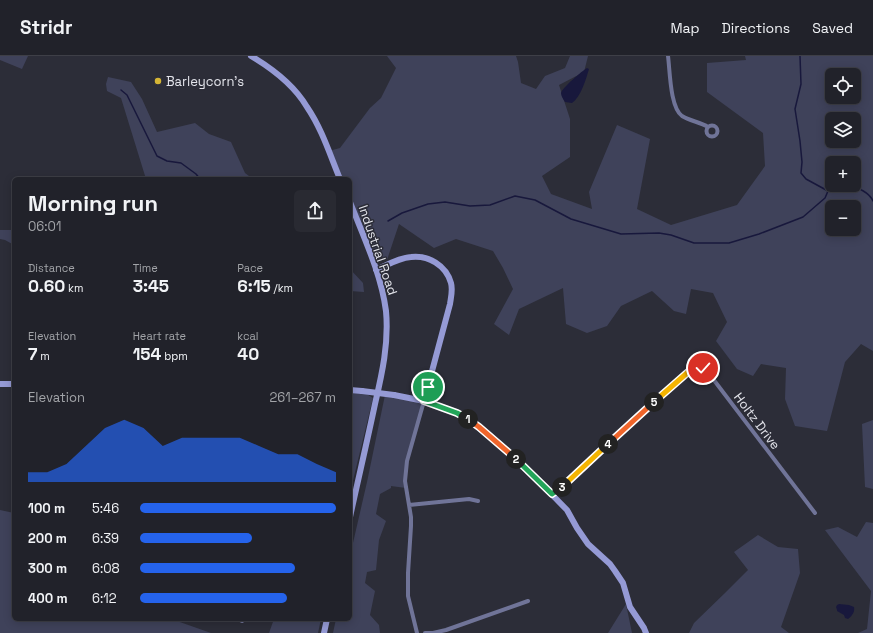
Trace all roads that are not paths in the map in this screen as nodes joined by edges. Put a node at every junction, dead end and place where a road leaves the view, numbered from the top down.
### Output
1 (251, 56) edge
2 (668, 56) edge
3 (708, 127) dead end
4 (339, 177) edge
5 (352, 207) edge
6 (376, 270) junction
7 (0, 384) edge
8 (12, 384) edge
9 (352, 390) edge
10 (424, 401) junction
11 (552, 494) junction
12 (478, 501) dead end
13 (409, 505) junction
14 (352, 508) edge
15 (815, 513) dead end
16 (528, 601) dead end
17 (327, 621) edge
18 (324, 633) edge
19 (417, 633) edge
20 (425, 633) edge
21 (646, 633) edge

1 - 4 street
2 - 3 street
5 - 6 street, Industrial Road
6 - 10 street
6 - 14 street, Industrial Road
7 - 8 street
9 - 10 street, bridge
10 - 11 street
10 - 13 street
11 - 15 street, Holtz Drive
11 - 21 street
12 - 13 street
13 - 19 street
16 - 20 street
17 - 18 street

